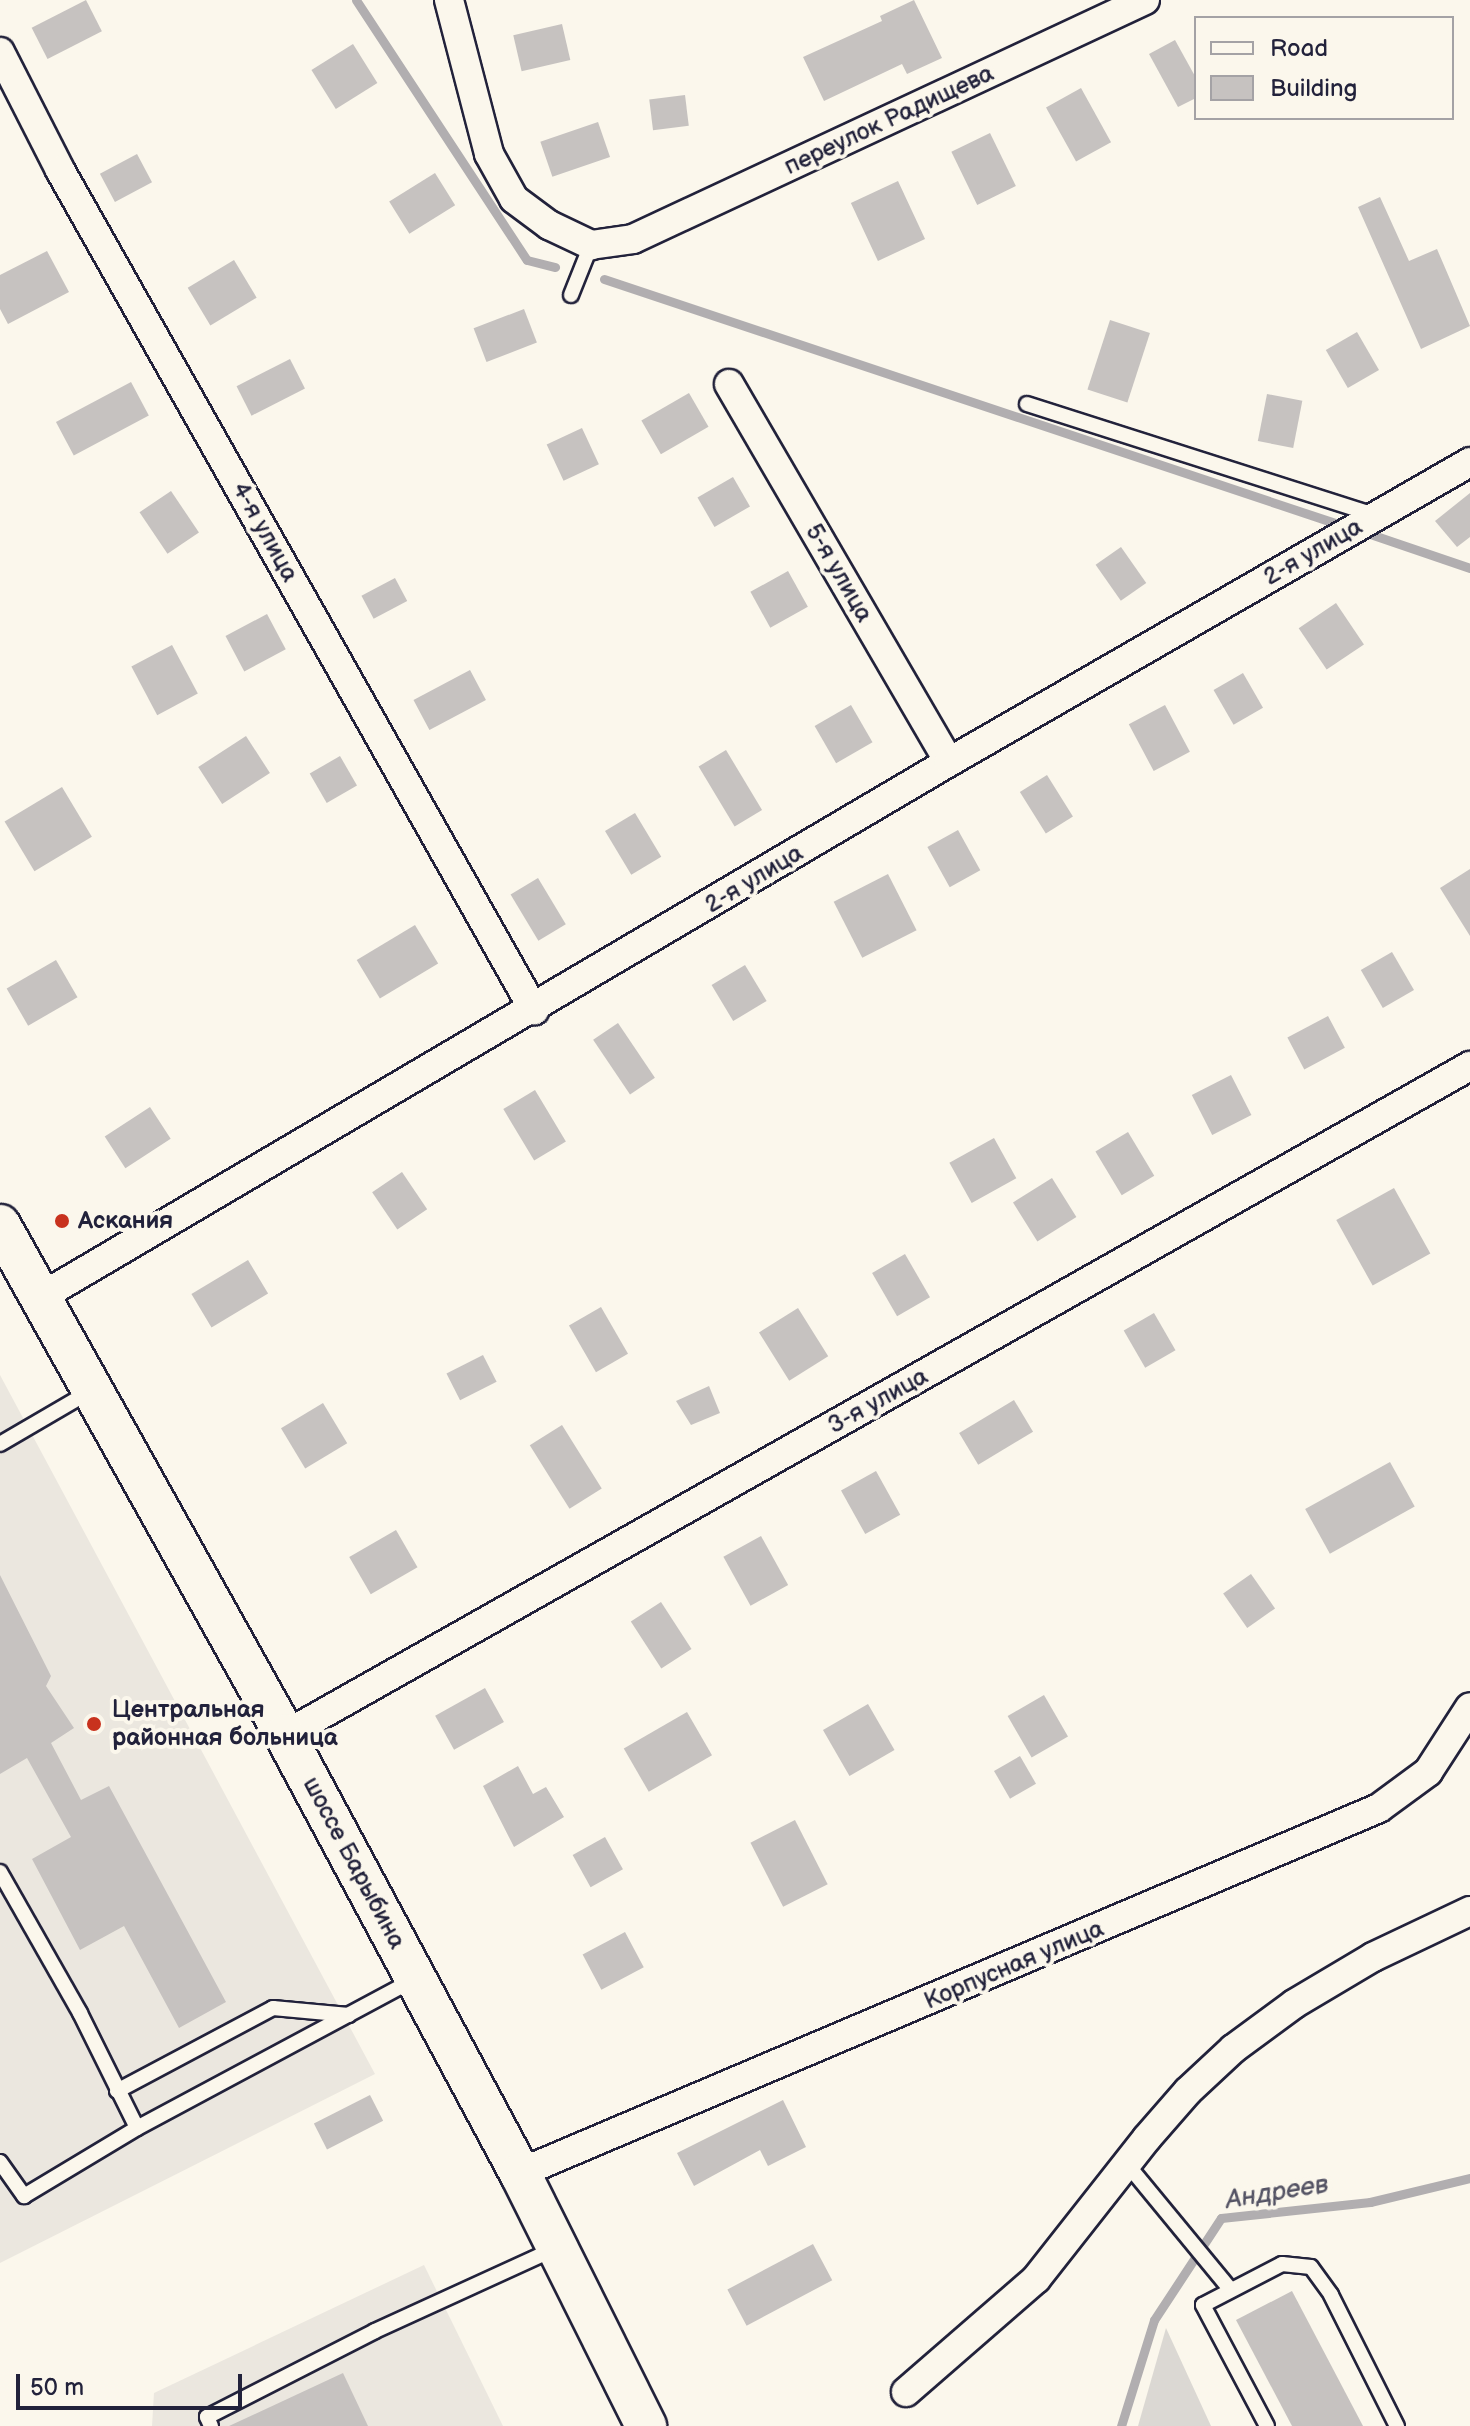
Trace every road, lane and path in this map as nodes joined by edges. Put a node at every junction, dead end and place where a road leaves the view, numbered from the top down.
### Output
1 (449, 0) edge
2 (1145, 0) edge
3 (0, 52) edge
4 (591, 245) junction
5 (571, 295) dead end
6 (729, 384) dead end
7 (1027, 404) dead end
8 (1470, 462) edge
9 (1376, 515) junction
10 (949, 762) junction
11 (534, 1010) junction
12 (1470, 1066) edge
13 (0, 1225) edge
14 (39, 1298) junction
15 (93, 1389) junction
16 (0, 1444) edge
17 (1470, 1707) edge
18 (285, 1735) junction
19 (0, 1872) edge
20 (1470, 1911) edge
21 (416, 1978) junction
22 (349, 2015) junction
23 (117, 2091) junction
24 (137, 2128) junction
25 (0, 2162) edge
26 (1127, 2164) junction
27 (520, 2173) junction
28 (556, 2248) junction
29 (1231, 2290) junction
30 (906, 2392) dead end
31 (211, 2426) edge
32 (646, 2426) edge
33 (1267, 2426) edge
34 (1397, 2426) edge

1 - 4 street
2 - 4 street, переулок Радищева
3 - 11 street, 4-я улица
4 - 5 lane
6 - 10 street, 5-я улица
7 - 9 lane
8 - 9 street, 2-я улица
9 - 10 street, 2-я улица
10 - 11 street, 2-я улица
11 - 14 street, 2-я улица
12 - 18 street, 3-я улица
13 - 14 main road, шоссе Барыбина
14 - 15 main road, шоссе Барыбина
15 - 16 lane
15 - 18 main road, шоссе Барыбина
17 - 27 street, Корпусная улица
18 - 21 main road, шоссе Барыбина
19 - 23 lane
20 - 26 street
21 - 22 lane
21 - 27 main road, шоссе Барыбина
22 - 23 lane
22 - 24 lane
23 - 24 lane
24 - 25 lane
26 - 29 lane
26 - 30 street
27 - 28 main road, шоссе Барыбина
28 - 31 lane
28 - 32 main road, шоссе Барыбина
29 - 33 lane
29 - 34 lane

